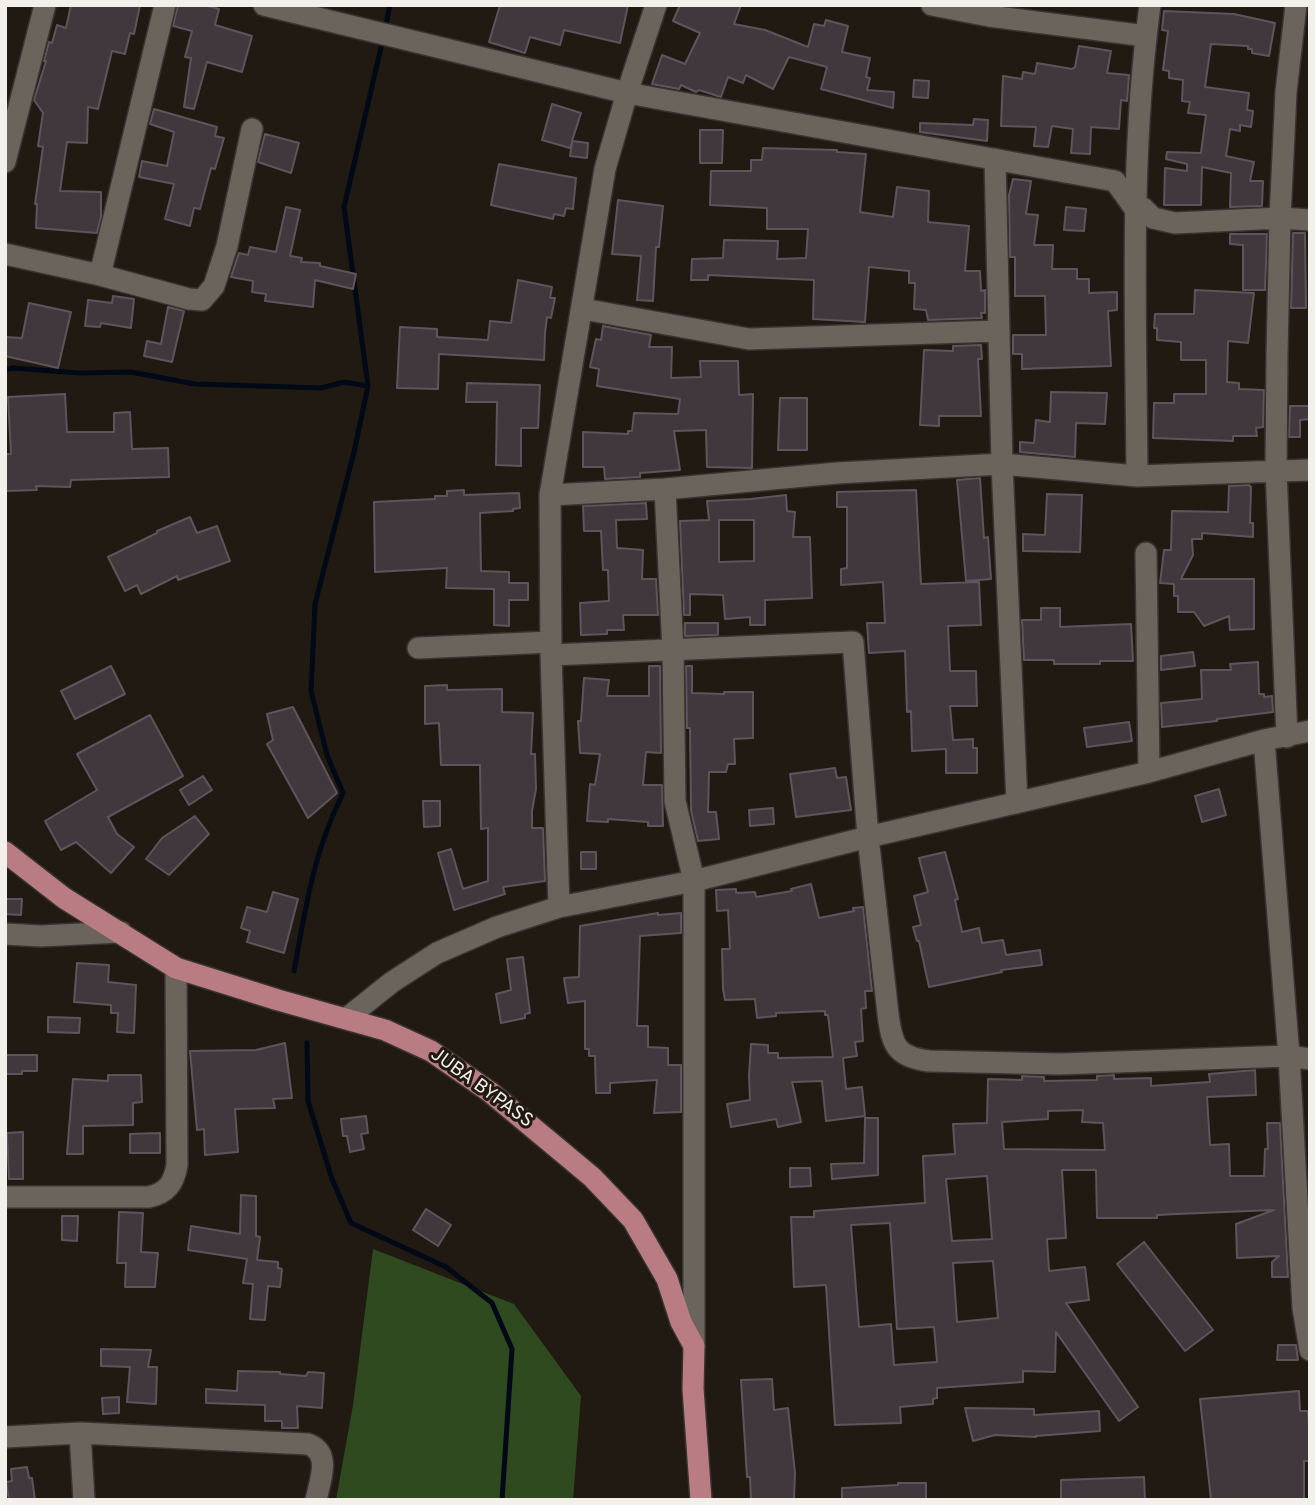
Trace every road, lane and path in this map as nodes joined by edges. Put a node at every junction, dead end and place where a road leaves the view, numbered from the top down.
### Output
1 (45, 5) edge
2 (165, 5) edge
3 (264, 5) edge
4 (656, 5) edge
5 (932, 5) edge
6 (1150, 5) edge
7 (1296, 5) edge
8 (1146, 36) junction
9 (627, 93) junction
10 (252, 130) dead end
11 (995, 159) junction
12 (5, 162) edge
13 (1135, 201) junction
14 (1280, 218) junction
15 (1310, 220) edge
16 (5, 254) edge
17 (100, 275) junction
18 (583, 309) junction
19 (998, 331) junction
20 (1002, 464) junction
21 (1276, 470) junction
22 (1310, 470) edge
23 (1138, 476) junction
24 (665, 489) junction
25 (550, 495) junction
26 (1146, 553) dead end
27 (418, 648) dead end
28 (551, 649) junction
29 (673, 651) junction
30 (1310, 731) edge
31 (1286, 737) junction
32 (1264, 740) junction
33 (1149, 772) junction
34 (1017, 803) junction
35 (868, 836) junction
36 (5, 852) edge
37 (694, 881) junction
38 (559, 906) junction
39 (121, 932) junction
40 (5, 934) edge
41 (176, 968) junction
42 (347, 1018) junction
43 (1299, 1058) edge
44 (5, 1197) edge
45 (694, 1346) junction
46 (1310, 1350) edge
47 (80, 1433) junction
48 (5, 1437) edge
49 (84, 1500) edge
50 (316, 1500) edge
51 (701, 1500) edge

1 - 12 street
2 - 17 street
3 - 9 street
4 - 9 street
5 - 8 street
6 - 8 street
7 - 14 street
8 - 13 street
9 - 11 street
9 - 13 street
9 - 18 street
10 - 17 street
11 - 13 street
11 - 19 street
13 - 14 street
13 - 23 street
14 - 15 street
14 - 21 street
16 - 17 street
18 - 19 street
18 - 25 street
19 - 20 street
20 - 23 street
20 - 24 street
20 - 34 street
21 - 22 street
21 - 23 street
21 - 31 street
24 - 25 street
24 - 29 street
25 - 28 street
26 - 33 street
27 - 28 street
28 - 29 street
28 - 38 street
29 - 35 street
29 - 37 street
30 - 31 street
31 - 32 street
32 - 33 street
32 - 43 street
33 - 34 street
34 - 35 street
35 - 37 street
35 - 43 street
36 - 39 main road, JUBA BYPASS
37 - 38 street
37 - 45 street
38 - 42 street
39 - 40 street
39 - 41 main road, JUBA BYPASS
41 - 42 main road, JUBA BYPASS
41 - 44 street
42 - 45 main road, JUBA BYPASS
43 - 46 street
45 - 51 main road, JUBA BYPASS
47 - 48 street
47 - 49 street
47 - 50 street

